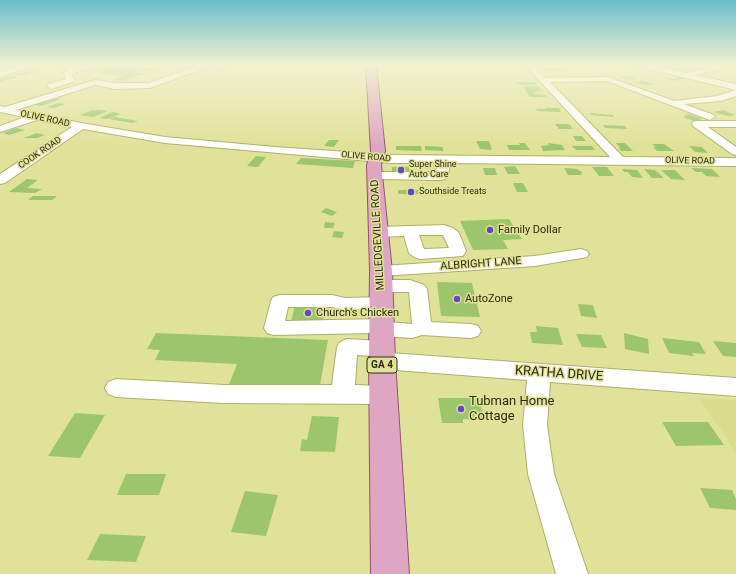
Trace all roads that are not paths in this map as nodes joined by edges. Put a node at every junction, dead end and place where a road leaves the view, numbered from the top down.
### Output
1 (61, 92) edge
2 (373, 92) edge
3 (555, 92) edge
4 (645, 92) edge
5 (736, 93) edge
6 (674, 102) junction
7 (2, 109) edge
8 (37, 117) junction
9 (710, 117) dead end
10 (736, 124) edge
11 (81, 126) junction
12 (0, 129) edge
13 (736, 129) edge
14 (704, 130) junction
15 (722, 130) junction
16 (736, 139) edge
17 (736, 152) edge
18 (444, 160) junction
19 (620, 161) junction
20 (736, 162) edge
21 (375, 173) junction
22 (0, 180) edge
23 (435, 186) dead end
24 (410, 231) dead end
25 (378, 232) junction
26 (580, 254) dead end
27 (381, 318) junction
28 (422, 328) junction
29 (471, 331) dead end
30 (539, 373) junction
31 (736, 387) edge
32 (116, 388) dead end
33 (343, 395) junction
34 (383, 395) junction
35 (390, 574) edge
36 (572, 574) edge

1 - 7 street
2 - 21 main road, MILLEDGEVILLE ROAD / GA 4
3 - 19 street
4 - 6 street
5 - 6 street
6 - 9 street
7 - 8 street, OLIVE ROAD
8 - 11 street, OLIVE ROAD
8 - 12 street
10 - 14 street
11 - 21 street, OLIVE ROAD
11 - 22 street, COOK ROAD
13 - 15 street
14 - 15 street
14 - 17 street
15 - 16 street
18 - 19 street, OLIVE ROAD
18 - 21 street, OLIVE ROAD
18 - 21 street
19 - 20 street, OLIVE ROAD
21 - 23 street
21 - 25 main road, MILLEDGEVILLE ROAD / GA 4
24 - 25 street
25 - 27 main road, MILLEDGEVILLE ROAD / GA 4
26 - 27 street, ALBRIGHT LANE
27 - 28 street
27 - 28 street
27 - 30 street, KRATHA DRIVE
27 - 33 street
27 - 34 main road, MILLEDGEVILLE ROAD / GA 4
28 - 29 street
30 - 31 street, KRATHA DRIVE
30 - 36 street
32 - 33 street
33 - 34 street
34 - 35 main road, MILLEDGEVILLE ROAD / GA 4

